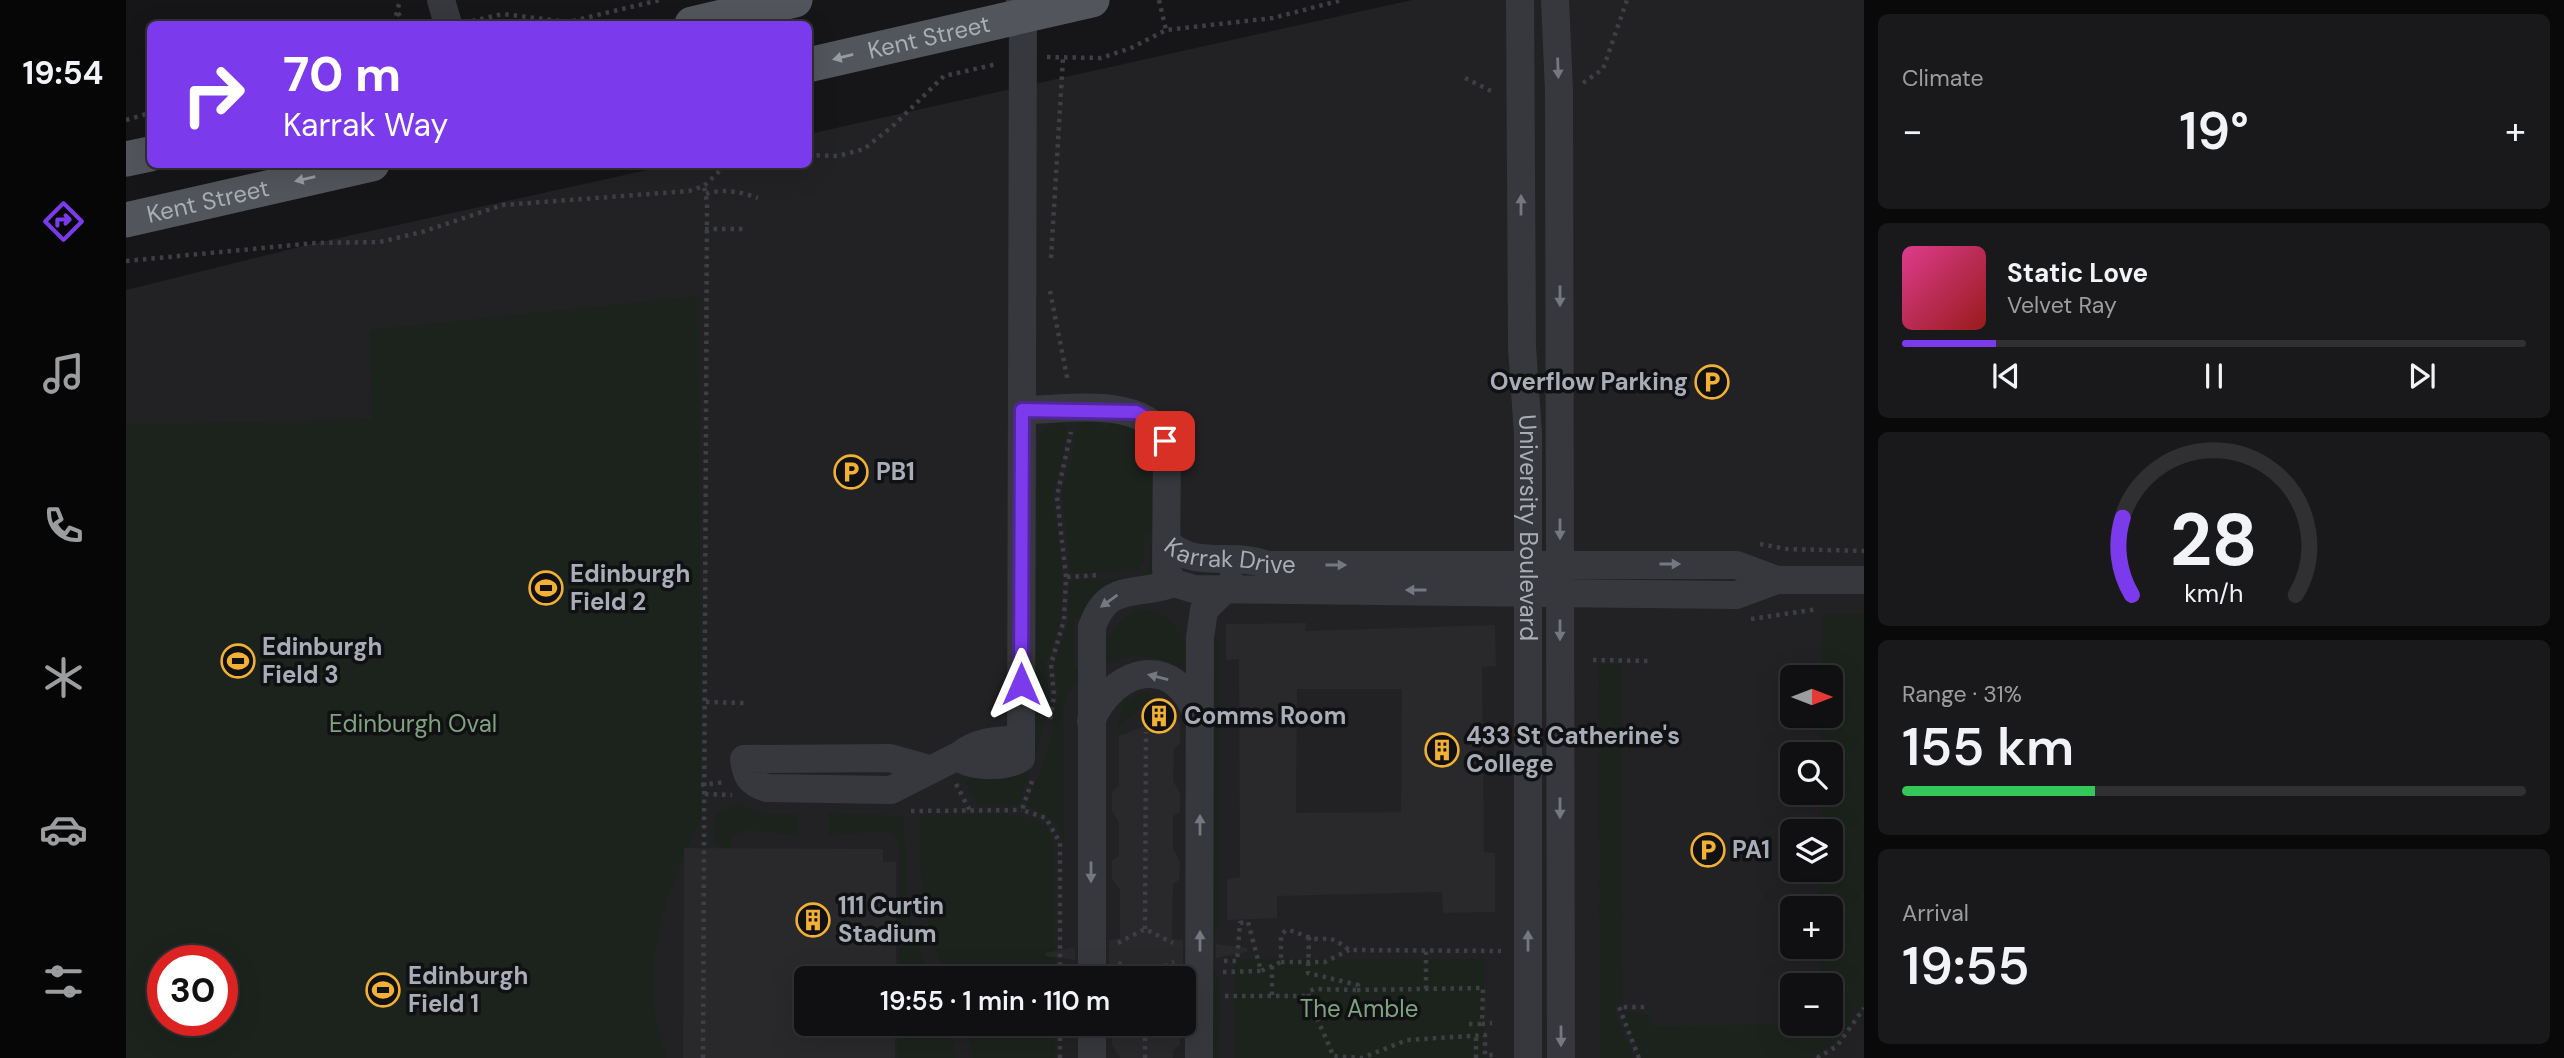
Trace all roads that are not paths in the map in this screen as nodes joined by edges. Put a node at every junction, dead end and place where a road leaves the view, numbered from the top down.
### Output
1 (441, 0) edge
2 (795, 0) edge
3 (1092, 0) edge
4 (1520, 0) edge
5 (1555, 0) edge
6 (1021, 8) edge
7 (459, 21) edge
8 (705, 21) edge
9 (812, 64) edge
10 (147, 155) edge
11 (126, 159) edge
12 (354, 168) edge
13 (126, 220) edge
14 (1022, 410) junction
15 (1168, 543) junction
16 (1267, 565) junction
17 (1529, 565) junction
18 (1560, 565) junction
19 (1777, 580) junction
20 (1864, 580) edge
21 (1174, 583) junction
22 (1222, 589) junction
23 (1529, 593) junction
24 (1560, 594) junction
25 (1091, 721) junction
26 (1200, 724) junction
27 (929, 769) junction
28 (1101, 966) edge
29 (1092, 1036) edge
30 (1092, 1058) edge
31 (1199, 1058) edge
32 (1528, 1058) edge
33 (1560, 1058) edge

1 - 7 street
2 - 8 main road
3 - 6 main road, Kent Street
17 -> 4 street, University Boulevard
5 -> 18 street, University Boulevard
6 -> 9 main road, Kent Street
6 - 14 street
10 - 11 main road
12 -> 13 main road, Kent Street
14 - 15 street
14 - 27 street
15 - 16 street, Karrak Drive
15 - 21 street, Karrak Drive
16 -> 17 street, Karrak Drive
16 - 22 street
17 - 18 street, Karrak Drive
17 - 23 street, University Boulevard
18 -> 19 street, Karrak Drive
18 - 24 street, University Boulevard
19 - 20 street
19 - 24 street, Karrak Drive
21 - 22 street, Karrak Drive
21 -> 25 street
23 -> 22 street, Karrak Drive
22 - 26 street
23 - 24 street, Karrak Drive
32 -> 23 street, University Boulevard
24 -> 33 street, University Boulevard
26 -> 25 street
25 -> 28 street
31 -> 26 street
27 - 27 street
29 - 30 street

